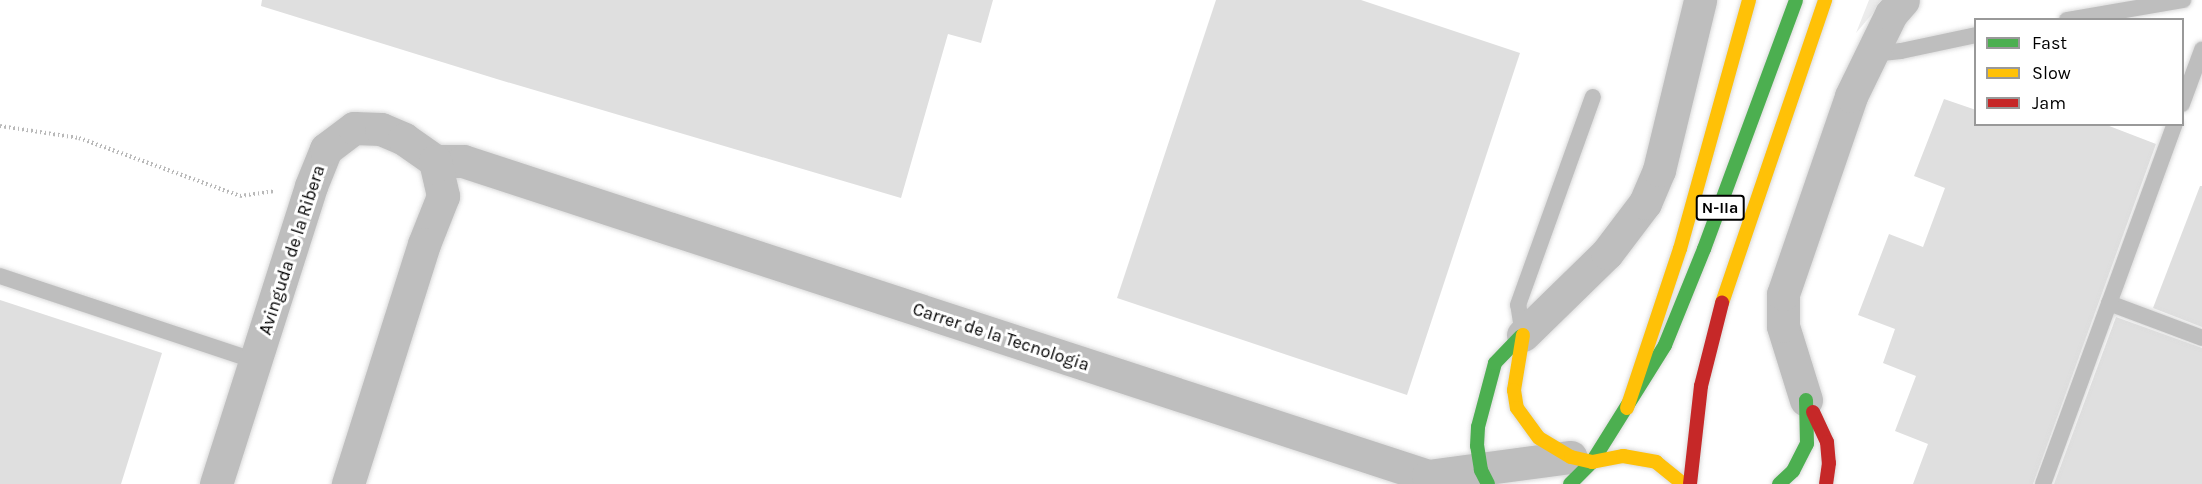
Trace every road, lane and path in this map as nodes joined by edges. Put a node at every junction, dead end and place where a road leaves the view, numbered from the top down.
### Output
1 (1700, 0) edge
2 (1749, 0) edge
3 (1796, 0) edge
4 (1825, 0) edge
5 (1903, 0) edge
6 (2183, 0) edge
7 (2079, 18) edge
8 (1974, 35) edge
9 (2202, 50) edge
10 (1872, 54) junction
11 (1593, 97) dead end
12 (2184, 99) edge
13 (0, 126) edge
14 (2174, 126) edge
15 (435, 161) junction
16 (311, 186) junction
17 (0, 276) edge
18 (2109, 303) junction
19 (1523, 335) junction
20 (2202, 338) edge
21 (255, 361) junction
22 (1806, 400) junction
23 (1627, 408) junction
24 (1578, 468) edge
25 (1485, 477) edge
26 (216, 484) edge
27 (348, 484) edge
28 (1683, 484) edge
29 (1690, 484) edge
30 (1779, 484) edge
31 (1826, 484) edge
32 (2043, 484) edge

1 - 19 street
2 - 23 main road
3 - 23 main road, N-IIa
4 - 29 main road, N-IIa
5 - 10 street
6 - 7 lane
8 - 10 lane
9 - 12 lane
10 - 22 street
11 - 19 lane
13 - 16 path
14 - 18 lane
15 - 16 street, Avinguda de la Ribera
15 - 25 street, Carrer de la Tecnologia
15 - 27 street
16 - 21 street, Avinguda de la Ribera
17 - 21 lane
18 - 20 lane
18 - 32 lane
19 - 24 main road
19 - 25 main road
21 - 26 street, Avinguda de la Ribera
22 - 30 main road
22 - 31 main road
23 - 24 main road, N-IIa
24 - 25 street, Carrer de la Tecnologia
24 - 28 main road

